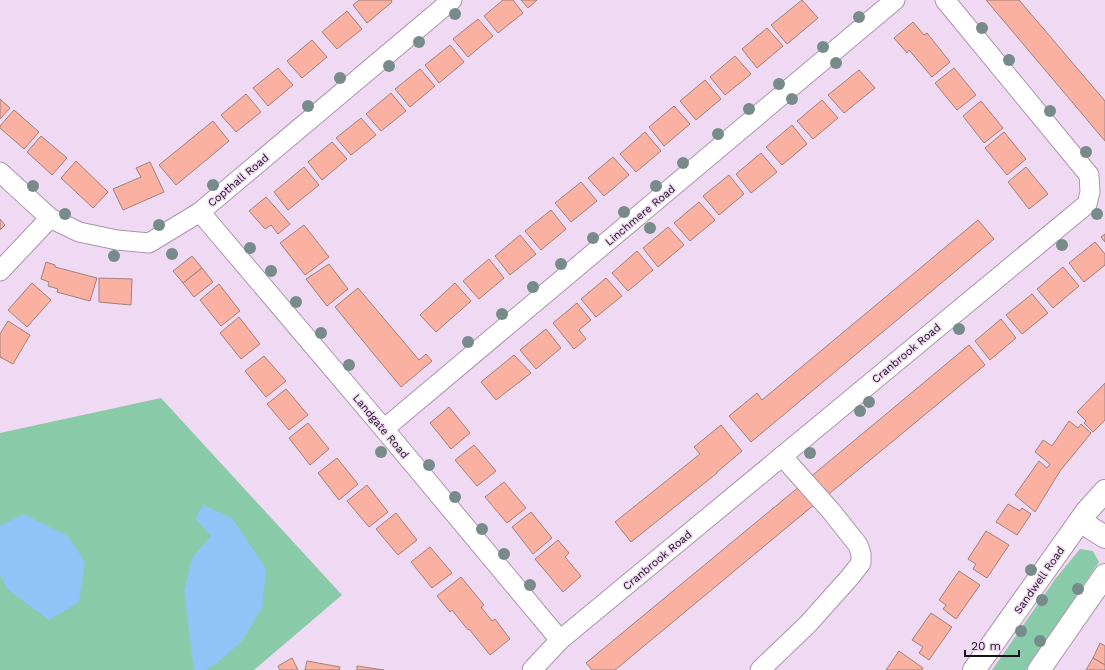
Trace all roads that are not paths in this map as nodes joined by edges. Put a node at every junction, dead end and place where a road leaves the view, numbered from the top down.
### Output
1 (452, 0) edge
2 (895, 0) edge
3 (945, 0) edge
4 (0, 172) edge
5 (200, 212) junction
6 (50, 218) junction
7 (0, 271) edge
8 (384, 429) junction
9 (782, 456) junction
10 (1105, 491) edge
11 (1080, 521) junction
12 (1105, 537) edge
13 (1105, 575) edge
14 (560, 640) junction
15 (532, 670) edge
16 (760, 670) edge
17 (974, 670) edge
18 (1039, 670) edge

1 - 5 street, Copthall Road
2 - 8 street, Linchmere Road
3 - 9 street, Cranbrook Road
4 - 6 street, Copthall Road
5 - 6 street, Copthall Road
5 - 8 street, Landgate Road
6 - 7 street
8 - 14 street, Landgate Road
9 - 14 street, Cranbrook Road
9 - 16 street
10 - 11 main road, Sandwell Road
11 - 12 main road
11 - 17 main road, Sandwell Road
13 - 18 main road
14 - 15 street, Cranbrook Road

